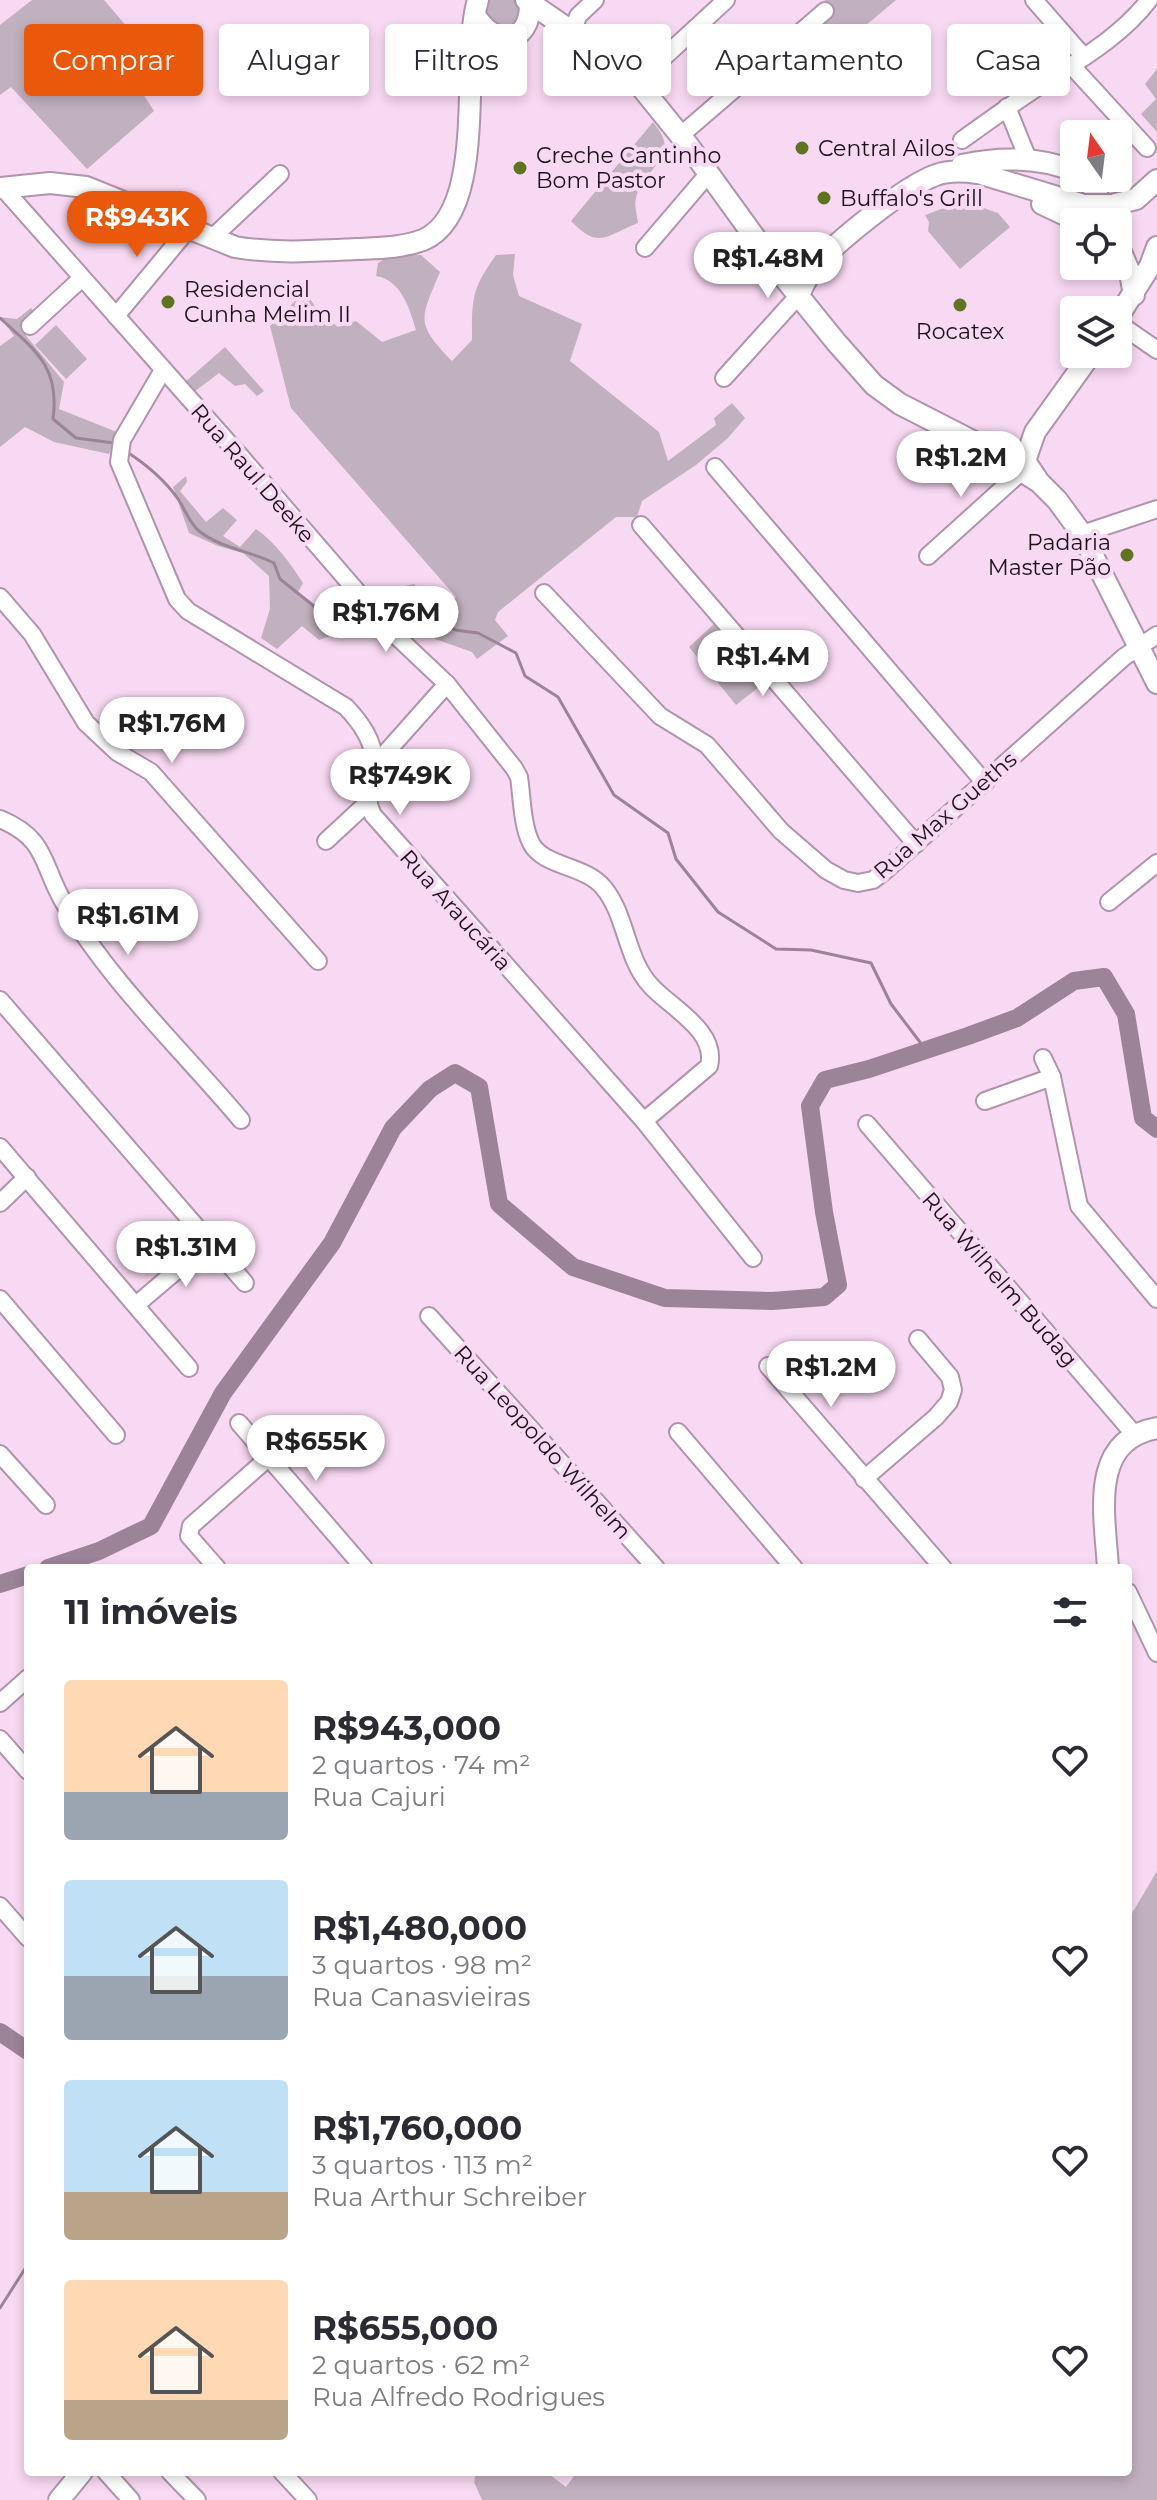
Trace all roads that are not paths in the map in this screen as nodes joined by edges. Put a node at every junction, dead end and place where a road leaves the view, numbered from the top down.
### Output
1 (595, 0) edge
2 (726, 0) edge
3 (1034, 0) edge
4 (1149, 0) edge
5 (528, 2) edge
6 (476, 4) edge
7 (825, 11) dead end
8 (475, 24) edge
9 (483, 24) edge
10 (525, 24) edge
11 (562, 24) edge
12 (575, 24) edge
13 (671, 51) edge
14 (1078, 61) junction
15 (470, 96) edge
16 (649, 96) edge
17 (1007, 107) junction
18 (681, 135) junction
19 (962, 140) dead end
20 (1147, 148) dead end
21 (1028, 159) junction
22 (1060, 165) edge
23 (948, 172) junction
24 (709, 173) junction
25 (280, 174) dead end
26 (1157, 180) edge
27 (913, 185) junction
28 (2, 188) edge
29 (1060, 208) edge
30 (1067, 208) edge
31 (1121, 208) edge
32 (189, 228) junction
33 (212, 238) junction
34 (1157, 247) edge
35 (645, 248) dead end
36 (829, 253) junction
37 (768, 255) junction
38 (82, 278) junction
39 (1132, 280) edge
40 (799, 295) junction
41 (1134, 295) junction
42 (1132, 298) edge
43 (116, 316) junction
44 (30, 326) dead end
45 (1132, 333) edge
46 (1157, 350) edge
47 (1081, 368) edge
48 (163, 370) junction
49 (724, 378) dead end
50 (1035, 432) junction
51 (984, 447) junction
52 (715, 467) dead end
53 (1030, 477) junction
54 (1157, 509) edge
55 (641, 525) dead end
56 (1082, 534) junction
57 (928, 556) dead end
58 (544, 593) dead end
59 (0, 597) edge
60 (1157, 635) edge
61 (1138, 647) junction
62 (1157, 683) edge
63 (447, 684) junction
64 (374, 766) junction
65 (985, 783) junction
66 (367, 803) junction
67 (0, 819) edge
68 (326, 841) dead end
69 (916, 844) junction
70 (1157, 863) edge
71 (1109, 902) dead end
72 (318, 961) dead end
73 (0, 1000) edge
74 (1043, 1058) dead end
75 (1052, 1077) junction
76 (985, 1101) dead end
77 (241, 1120) dead end
78 (644, 1121) junction
79 (867, 1124) dead end
80 (0, 1147) edge
81 (27, 1177) junction
82 (0, 1203) edge
83 (210, 1242) junction
84 (753, 1258) dead end
85 (245, 1283) dead end
86 (1155, 1291) edge
87 (0, 1299) edge
88 (136, 1305) junction
89 (429, 1316) dead end
90 (918, 1339) dead end
91 (768, 1366) dead end
92 (189, 1368) dead end
93 (239, 1423) dead end
94 (1157, 1428) edge
95 (678, 1432) dead end
96 (1134, 1434) junction
97 (116, 1435) dead end
98 (0, 1454) edge
99 (268, 1458) junction
100 (864, 1479) junction
101 (46, 1505) dead end
102 (214, 1564) edge
103 (361, 1564) edge
104 (652, 1564) edge
105 (791, 1564) edge
106 (939, 1564) edge
107 (1110, 1564) edge
108 (1132, 1600) edge
109 (1157, 1653) edge
110 (24, 1682) edge
111 (0, 1703) edge
112 (0, 1739) edge
113 (24, 1766) edge
114 (0, 1906) edge
115 (24, 1933) edge
116 (79, 2476) edge
117 (110, 2476) edge
118 (174, 2476) edge
119 (286, 2476) edge
120 (59, 2500) edge
121 (131, 2500) edge
122 (197, 2500) edge
123 (308, 2500) edge

1 - 12 street
2 - 13 street
3 - 14 street
4 - 14 street
5 - 10 main road
5 - 11 main road
6 - 8 main road
6 - 9 main road
7 - 18 street
14 - 17 street
14 - 20 street
15 - 33 main road
16 - 18 main road
17 - 19 street
17 - 21 street
18 - 24 main road
21 - 22 main road
21 - 23 main road
23 - 27 main road
23 - 30 main road
24 - 35 street
24 - 37 main road
25 - 33 street
26 - 31 main road
27 - 29 main road
27 - 36 main road
28 - 32 main road
28 - 38 street, Rua Raul Deeke
32 - 33 main road
32 - 43 street
34 - 41 main road
36 - 37 main road
36 - 40 main road
37 - 40 main road
38 - 43 street, Rua Raul Deeke
38 - 44 street
39 - 41 main road
40 - 49 street
40 - 51 main road
41 - 42 main road
43 - 48 street, Rua Raul Deeke
45 - 46 street
47 - 50 main road
48 - 63 street, Rua Raul Deeke
48 - 64 street
50 - 51 main road
50 - 53 main road
51 - 53 main road
52 - 65 street
53 - 56 main road
53 - 57 street
54 - 56 street
55 - 69 street
56 - 61 main road
58 - 69 street, Rua Max Gueths
59 - 72 street
60 - 61 street, Rua Max Gueths
61 - 62 main road
61 - 65 street, Rua Max Gueths
63 - 64 street
63 - 78 street, Rua Raul Deeke
64 - 66 street
65 - 69 street, Rua Max Gueths
66 - 68 street
66 - 78 street, Rua Araucária
67 - 77 street
70 - 71 street
73 - 83 street
74 - 75 street
75 - 76 street
75 - 86 street
78 - 84 street, Rua Araucária
79 - 96 street, Rua Wilhelm Budag
80 - 81 street
81 - 82 street
81 - 88 street
83 - 85 street
83 - 88 street
87 - 97 street
88 - 92 street
89 - 104 street, Rua Leopoldo Wilhelm
90 - 100 street
91 - 100 street
93 - 99 street
94 - 96 main road
95 - 105 street
96 - 107 main road
98 - 101 street
99 - 102 street
99 - 103 street
100 - 106 street
108 - 109 street
110 - 111 street
112 - 113 street
114 - 115 street
116 - 120 main road
117 - 121 street
118 - 122 street
119 - 123 street

